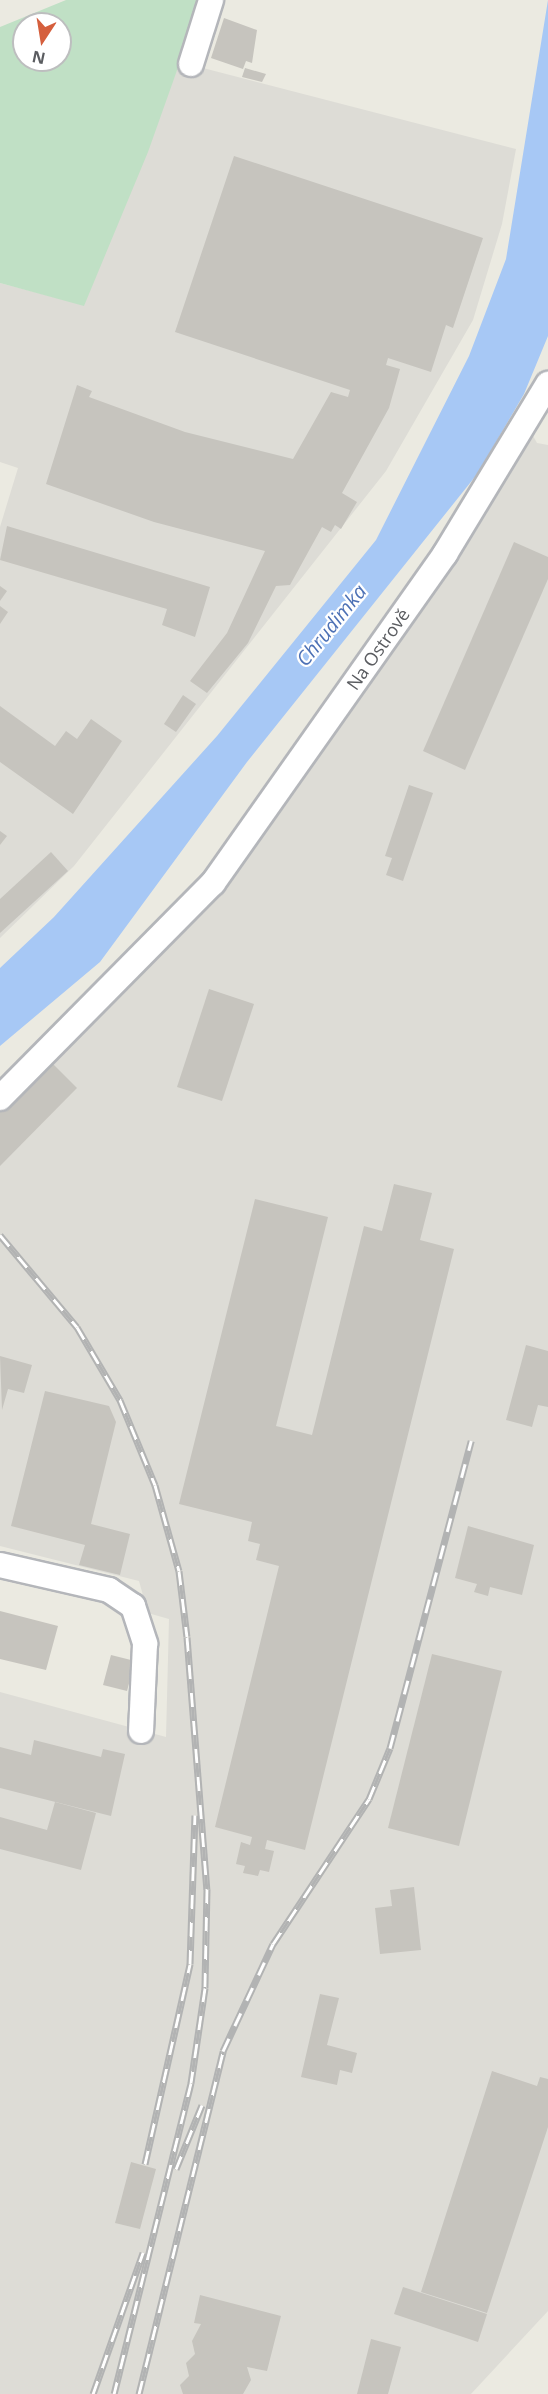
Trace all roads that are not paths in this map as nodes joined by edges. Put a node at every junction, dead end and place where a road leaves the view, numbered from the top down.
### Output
1 (211, 0) edge
2 (191, 64) dead end
3 (548, 384) edge
4 (0, 1098) edge
5 (0, 1565) edge
6 (141, 1731) dead end

1 - 2 street
3 - 4 street, Na Ostrově
5 - 6 street

